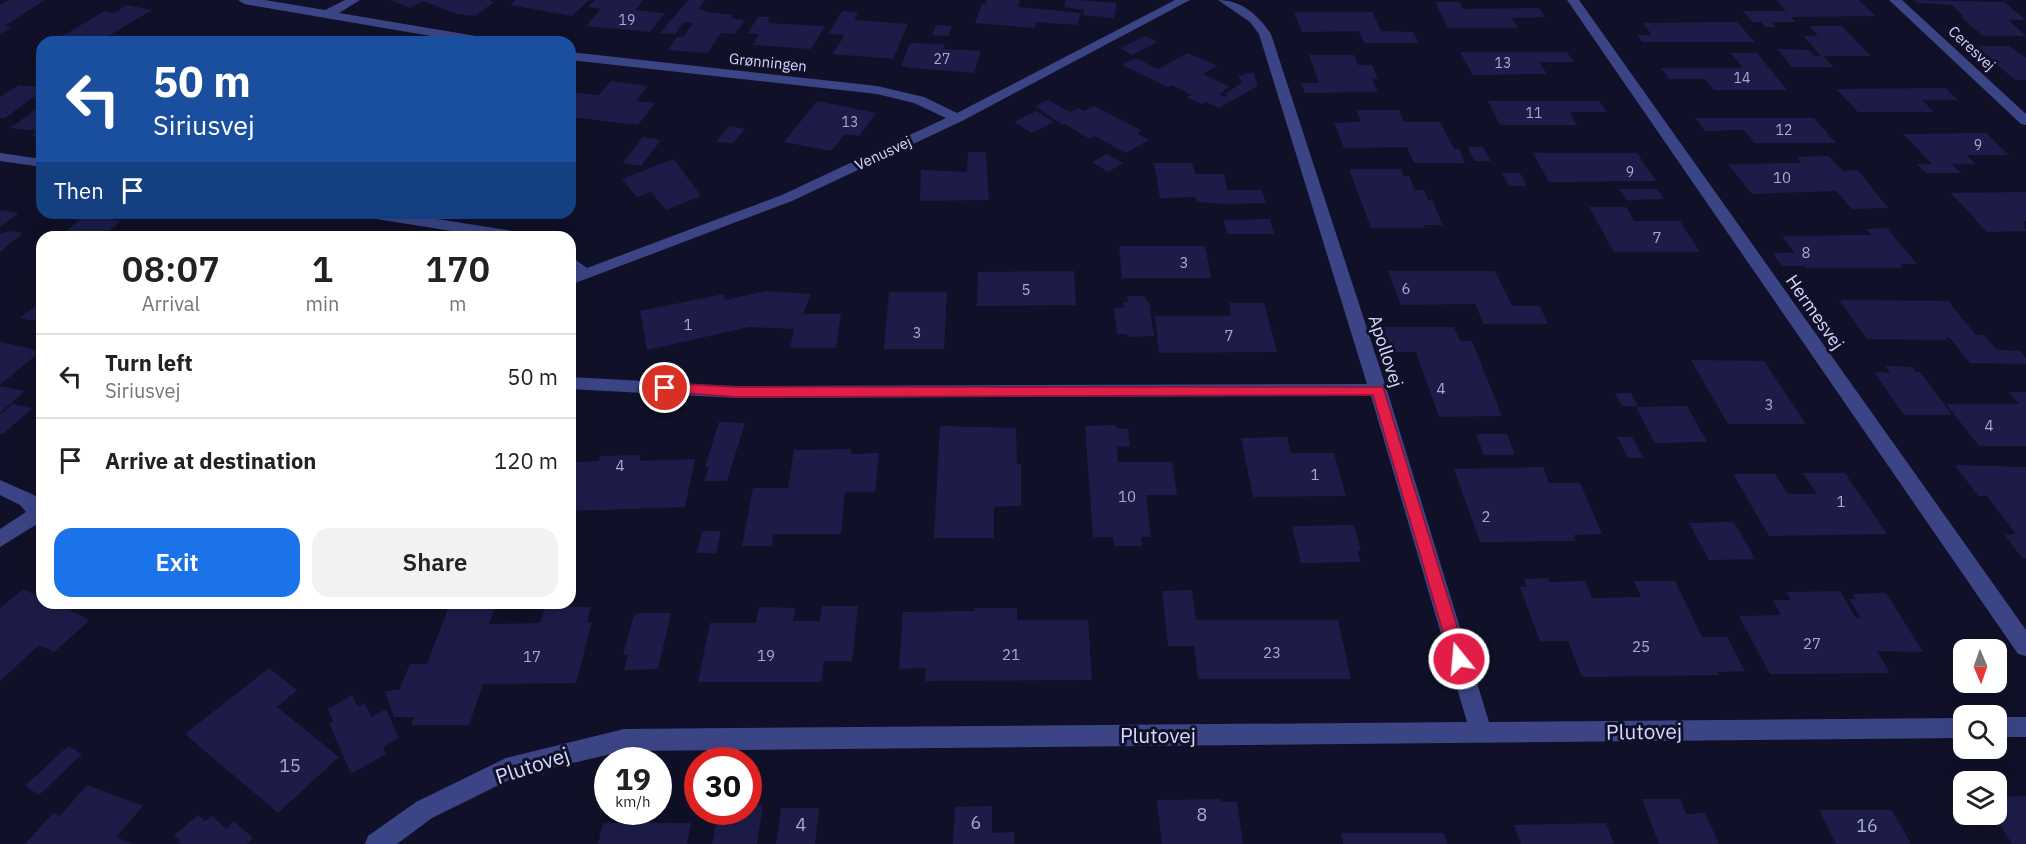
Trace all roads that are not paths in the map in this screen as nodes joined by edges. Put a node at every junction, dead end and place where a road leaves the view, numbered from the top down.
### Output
1 (244, 0) edge
2 (354, 0) edge
3 (1185, 0) edge
4 (1224, 0) edge
5 (1573, 0) edge
6 (1895, 0) edge
7 (327, 14) junction
8 (454, 36) edge
9 (576, 57) edge
10 (957, 118) junction
11 (2026, 121) edge
12 (0, 157) edge
13 (36, 162) edge
14 (406, 219) edge
15 (482, 231) edge
16 (577, 277) edge
17 (576, 383) edge
18 (1378, 390) junction
19 (0, 487) edge
20 (36, 508) edge
21 (36, 515) edge
22 (0, 539) edge
23 (2026, 647) edge
24 (2007, 727) edge
25 (2026, 727) edge
26 (1953, 728) edge
27 (1481, 733) junction
28 (377, 844) edge

1 - 7 street
2 - 7 street
3 - 10 street, Venusvej
4 - 18 street, Apollovej
5 - 23 street, Hermesvej
6 - 11 street, Ceresvej
7 - 8 street
9 - 10 street, Grønningen
10 - 16 street, Venusvej
12 - 13 street
14 - 15 street
17 - 18 street
18 - 27 street, Apollovej
19 - 20 street
21 - 22 street
24 - 25 street
26 - 27 street, Plutovej
27 - 28 street, Plutovej

